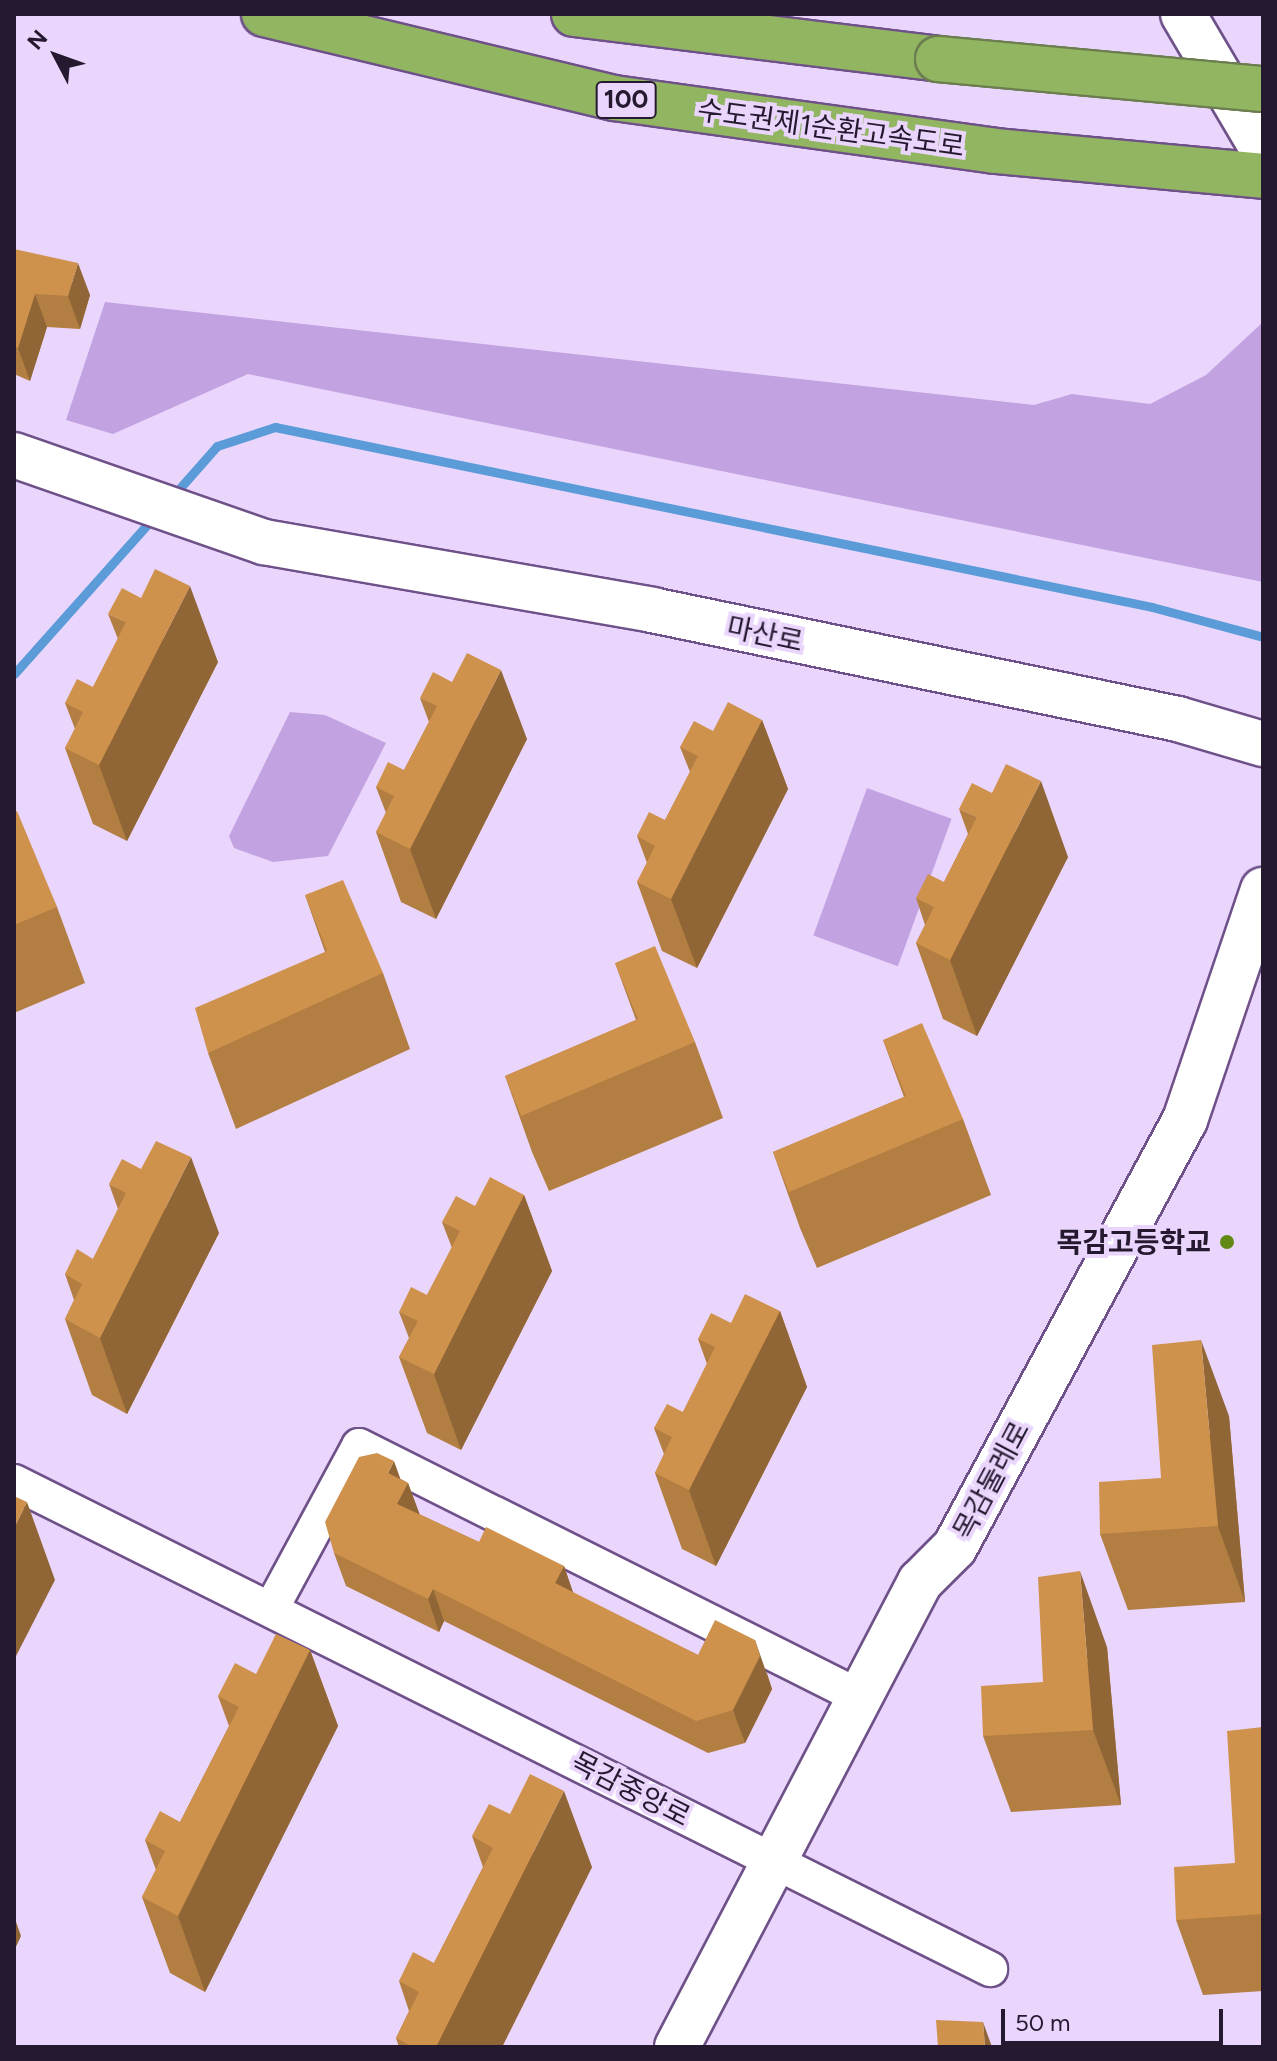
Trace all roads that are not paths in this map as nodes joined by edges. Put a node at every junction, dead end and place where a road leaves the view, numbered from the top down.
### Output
1 (264, 14) edge
2 (574, 14) edge
3 (1183, 14) edge
4 (1263, 89) edge
5 (1263, 150) edge
6 (1263, 176) edge
7 (14, 455) edge
8 (1263, 744) edge
9 (1263, 890) edge
10 (14, 1482) edge
11 (271, 1609) junction
12 (858, 1696) junction
13 (774, 1861) junction
14 (990, 1969) dead end
15 (677, 2047) edge

1 - 6 highway, 수도권제1순환고속도로 / 100
2 - 4 highway, bridge
3 - 5 street
7 - 8 street, 마산로
9 - 12 street, 목감둘레로
10 - 11 street, 목감중앙로
11 - 12 street
11 - 13 street, 목감중앙로
12 - 13 street, 목감둘레로
13 - 14 street, 목감중앙로
13 - 15 street, 목감둘레로

